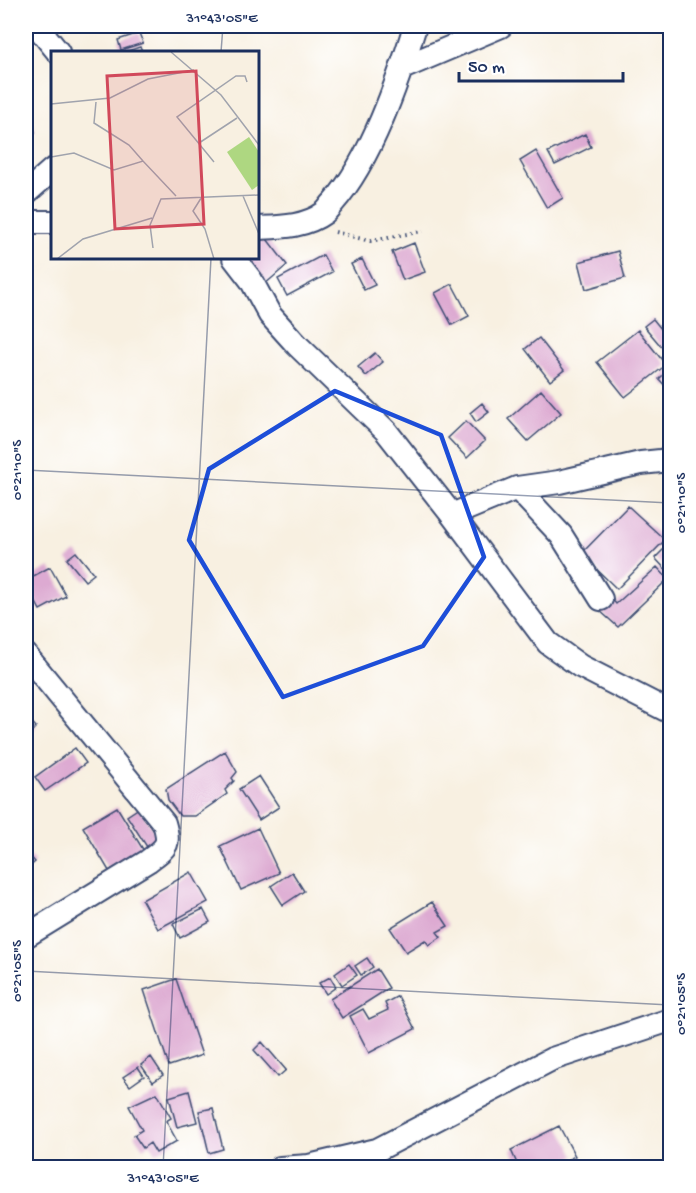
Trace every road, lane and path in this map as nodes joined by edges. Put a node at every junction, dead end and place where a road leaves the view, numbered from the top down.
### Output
1 (37, 26) edge
2 (415, 26) edge
3 (501, 26) edge
4 (57, 51) edge
5 (402, 68) junction
6 (51, 171) edge
7 (26, 193) edge
8 (306, 220) junction
9 (26, 222) edge
10 (51, 222) edge
11 (260, 228) edge
12 (423, 231) dead end
13 (236, 260) edge
14 (670, 460) edge
15 (517, 488) junction
16 (452, 515) junction
17 (601, 599) dead end
18 (26, 655) edge
19 (670, 712) edge
20 (26, 936) edge
21 (670, 1020) edge
22 (280, 1167) edge

1 - 4 street
2 - 5 street
3 - 5 street
5 - 8 street
6 - 7 street
8 - 11 street
8 - 12 path
9 - 10 street
13 - 16 street
14 - 15 street
15 - 16 street
15 - 17 street
16 - 19 street
18 - 20 street
21 - 22 street

